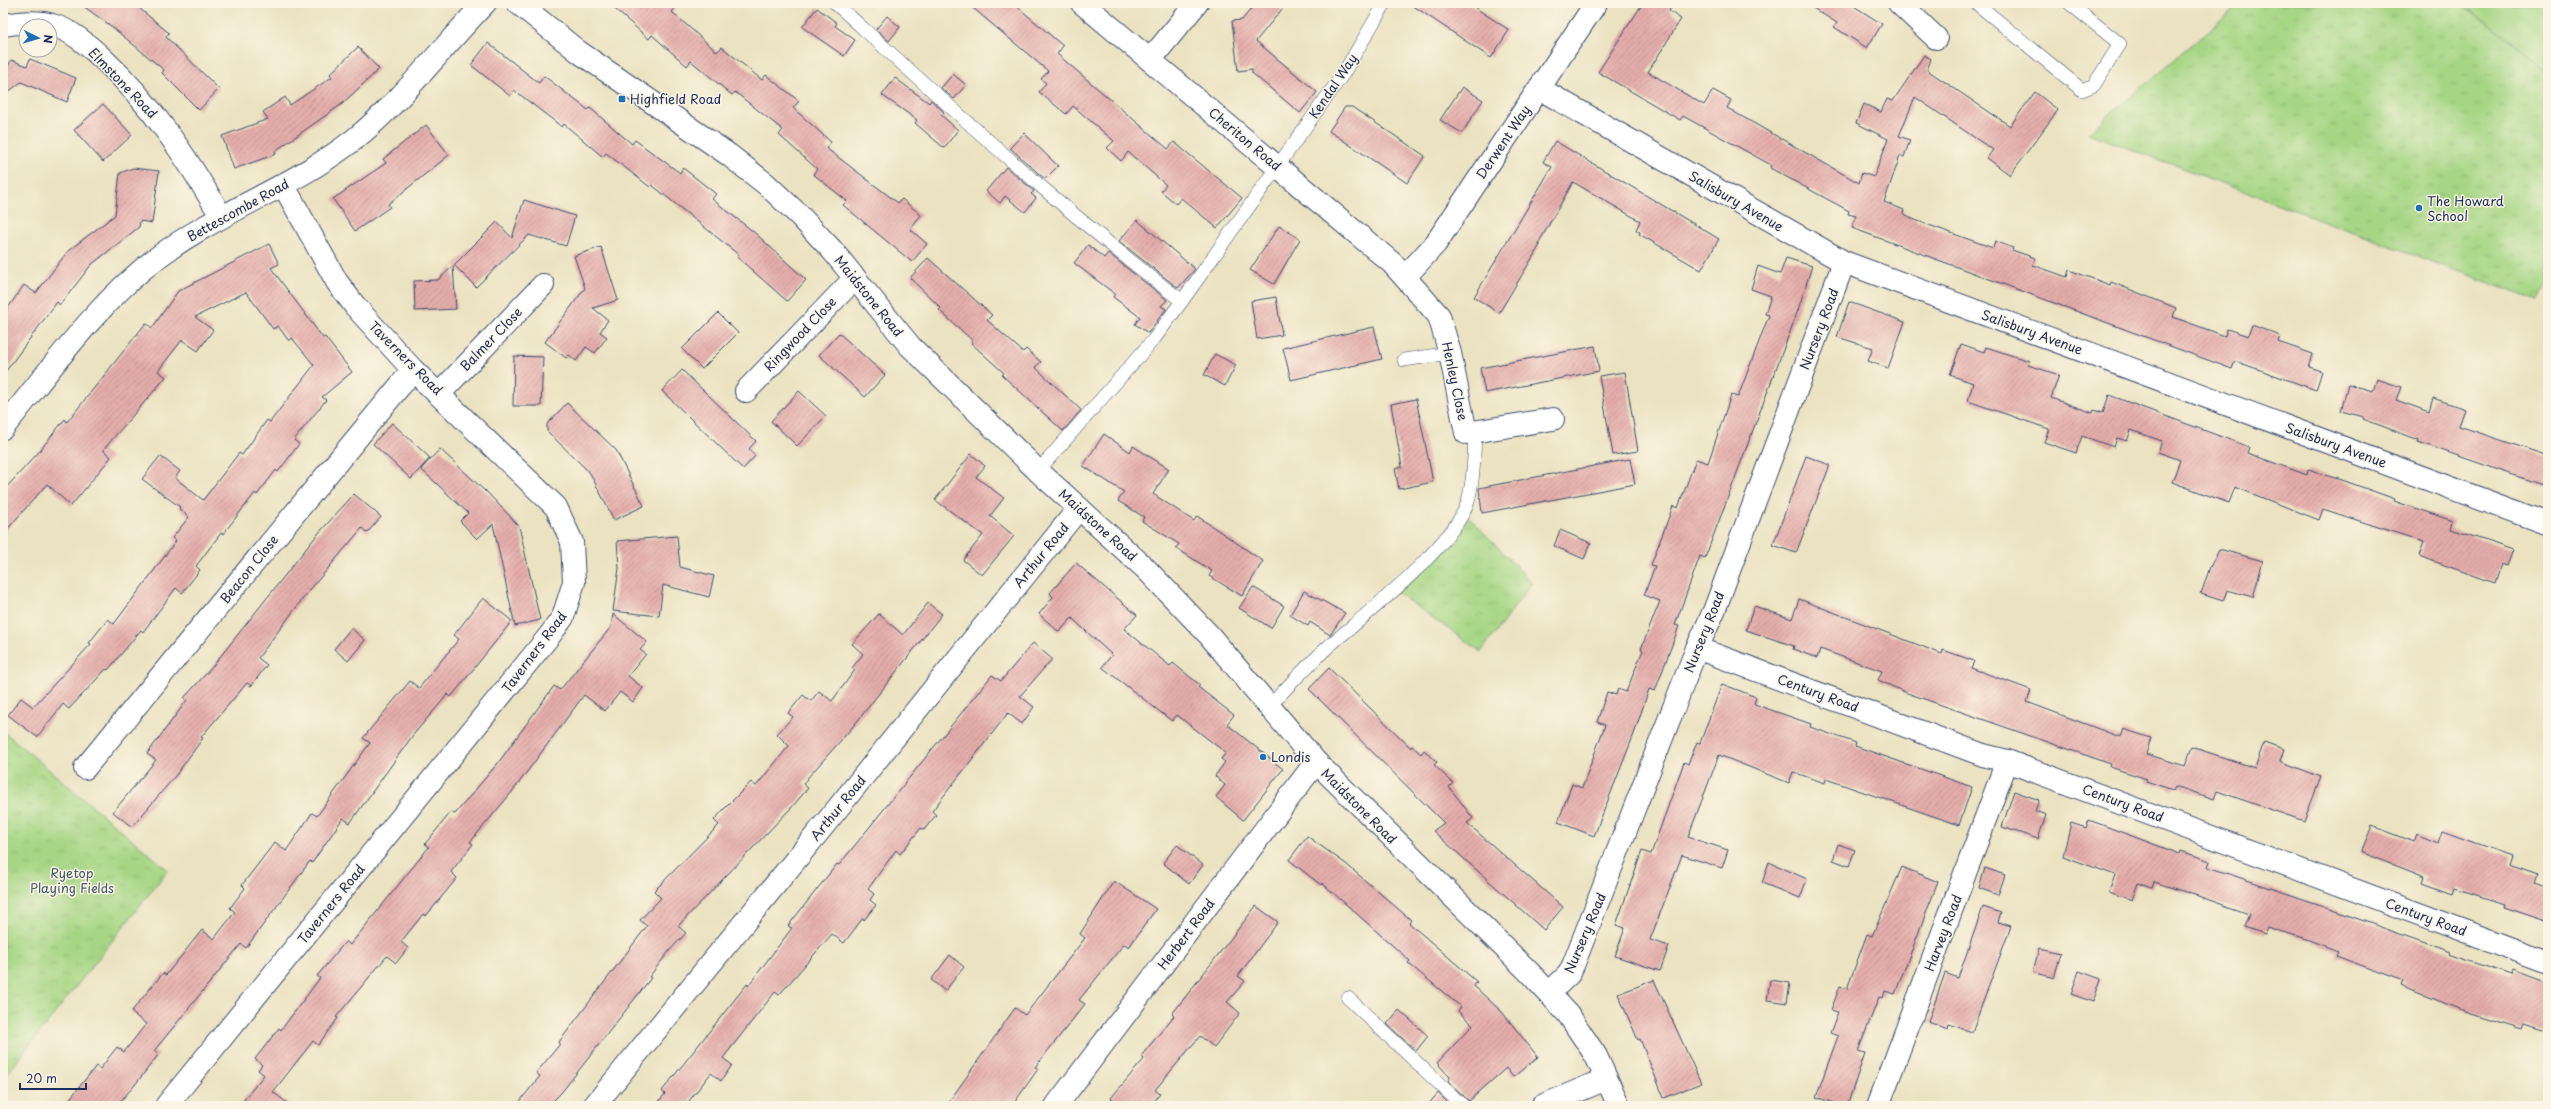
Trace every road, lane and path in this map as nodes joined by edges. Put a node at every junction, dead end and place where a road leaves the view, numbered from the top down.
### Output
1 (485, 3) edge
2 (518, 3) edge
3 (835, 3) edge
4 (1082, 3) edge
5 (1197, 3) edge
6 (1385, 3) edge
7 (1596, 3) edge
8 (1899, 3) edge
9 (1976, 3) edge
10 (2069, 3) edge
11 (3, 25) edge
12 (1936, 38) dead end
13 (1150, 60) junction
14 (1540, 88) junction
15 (1276, 166) junction
16 (284, 186) junction
17 (221, 216) junction
18 (1844, 262) junction
19 (1405, 277) junction
20 (855, 278) junction
21 (543, 285) dead end
22 (1182, 301) junction
23 (1450, 353) junction
24 (1404, 360) dead end
25 (414, 370) junction
26 (746, 391) dead end
27 (440, 393) junction
28 (1553, 418) dead end
29 (3, 428) edge
30 (1475, 432) junction
31 (1038, 471) junction
32 (1079, 508) junction
33 (2548, 524) edge
34 (1697, 648) junction
35 (1268, 708) junction
36 (2007, 761) junction
37 (1316, 762) junction
38 (85, 768) dead end
39 (2548, 962) edge
40 (1550, 993) junction
41 (1348, 998) dead end
42 (1606, 1079) junction
43 (171, 1104) edge
44 (594, 1106) edge
45 (1056, 1106) edge
46 (1463, 1106) edge
47 (1542, 1106) edge
48 (1619, 1106) edge
49 (1878, 1106) edge

1 - 16 street, Bettescombe Road
2 - 20 street, Maidstone Road
3 - 22 lane
4 - 13 street, Cheriton Road
5 - 13 street
6 - 15 lane, Kendal Way
7 - 14 street, Derwent Way
8 - 12 street
9 - 10 lane
11 - 17 street, Elmstone Road
13 - 15 street, Cheriton Road
14 - 18 street, Salisbury Avenue
14 - 19 street, Derwent Way
15 - 19 street, Cheriton Road
15 - 22 lane, Kendal Way
16 - 17 street, Bettescombe Road
16 - 25 street, Taverners Road
17 - 29 street, Bettescombe Road
18 - 33 street, Salisbury Avenue
18 - 34 street, Nursery Road
19 - 23 street, Henley Close
20 - 26 street, Ringwood Close
20 - 31 street, Maidstone Road
21 - 27 street, Balmer Close
22 - 31 lane, Kendal Way
23 - 24 lane
23 - 30 street, Henley Close
25 - 27 street, Taverners Road
25 - 38 street, Beacon Close
27 - 43 street, Taverners Road
28 - 30 street, Henley Close
30 - 35 lane
31 - 32 street, Maidstone Road
32 - 35 street, Maidstone Road
32 - 44 street, Arthur Road
34 - 36 street, Century Road
34 - 40 street, Nursery Road
35 - 37 street, Maidstone Road
36 - 39 street, Century Road
36 - 49 street, Harvey Road
37 - 40 street, Maidstone Road
37 - 45 street, Herbert Road
40 - 42 street, Maidstone Road
41 - 46 lane
42 - 47 street
42 - 48 street, Maidstone Road

